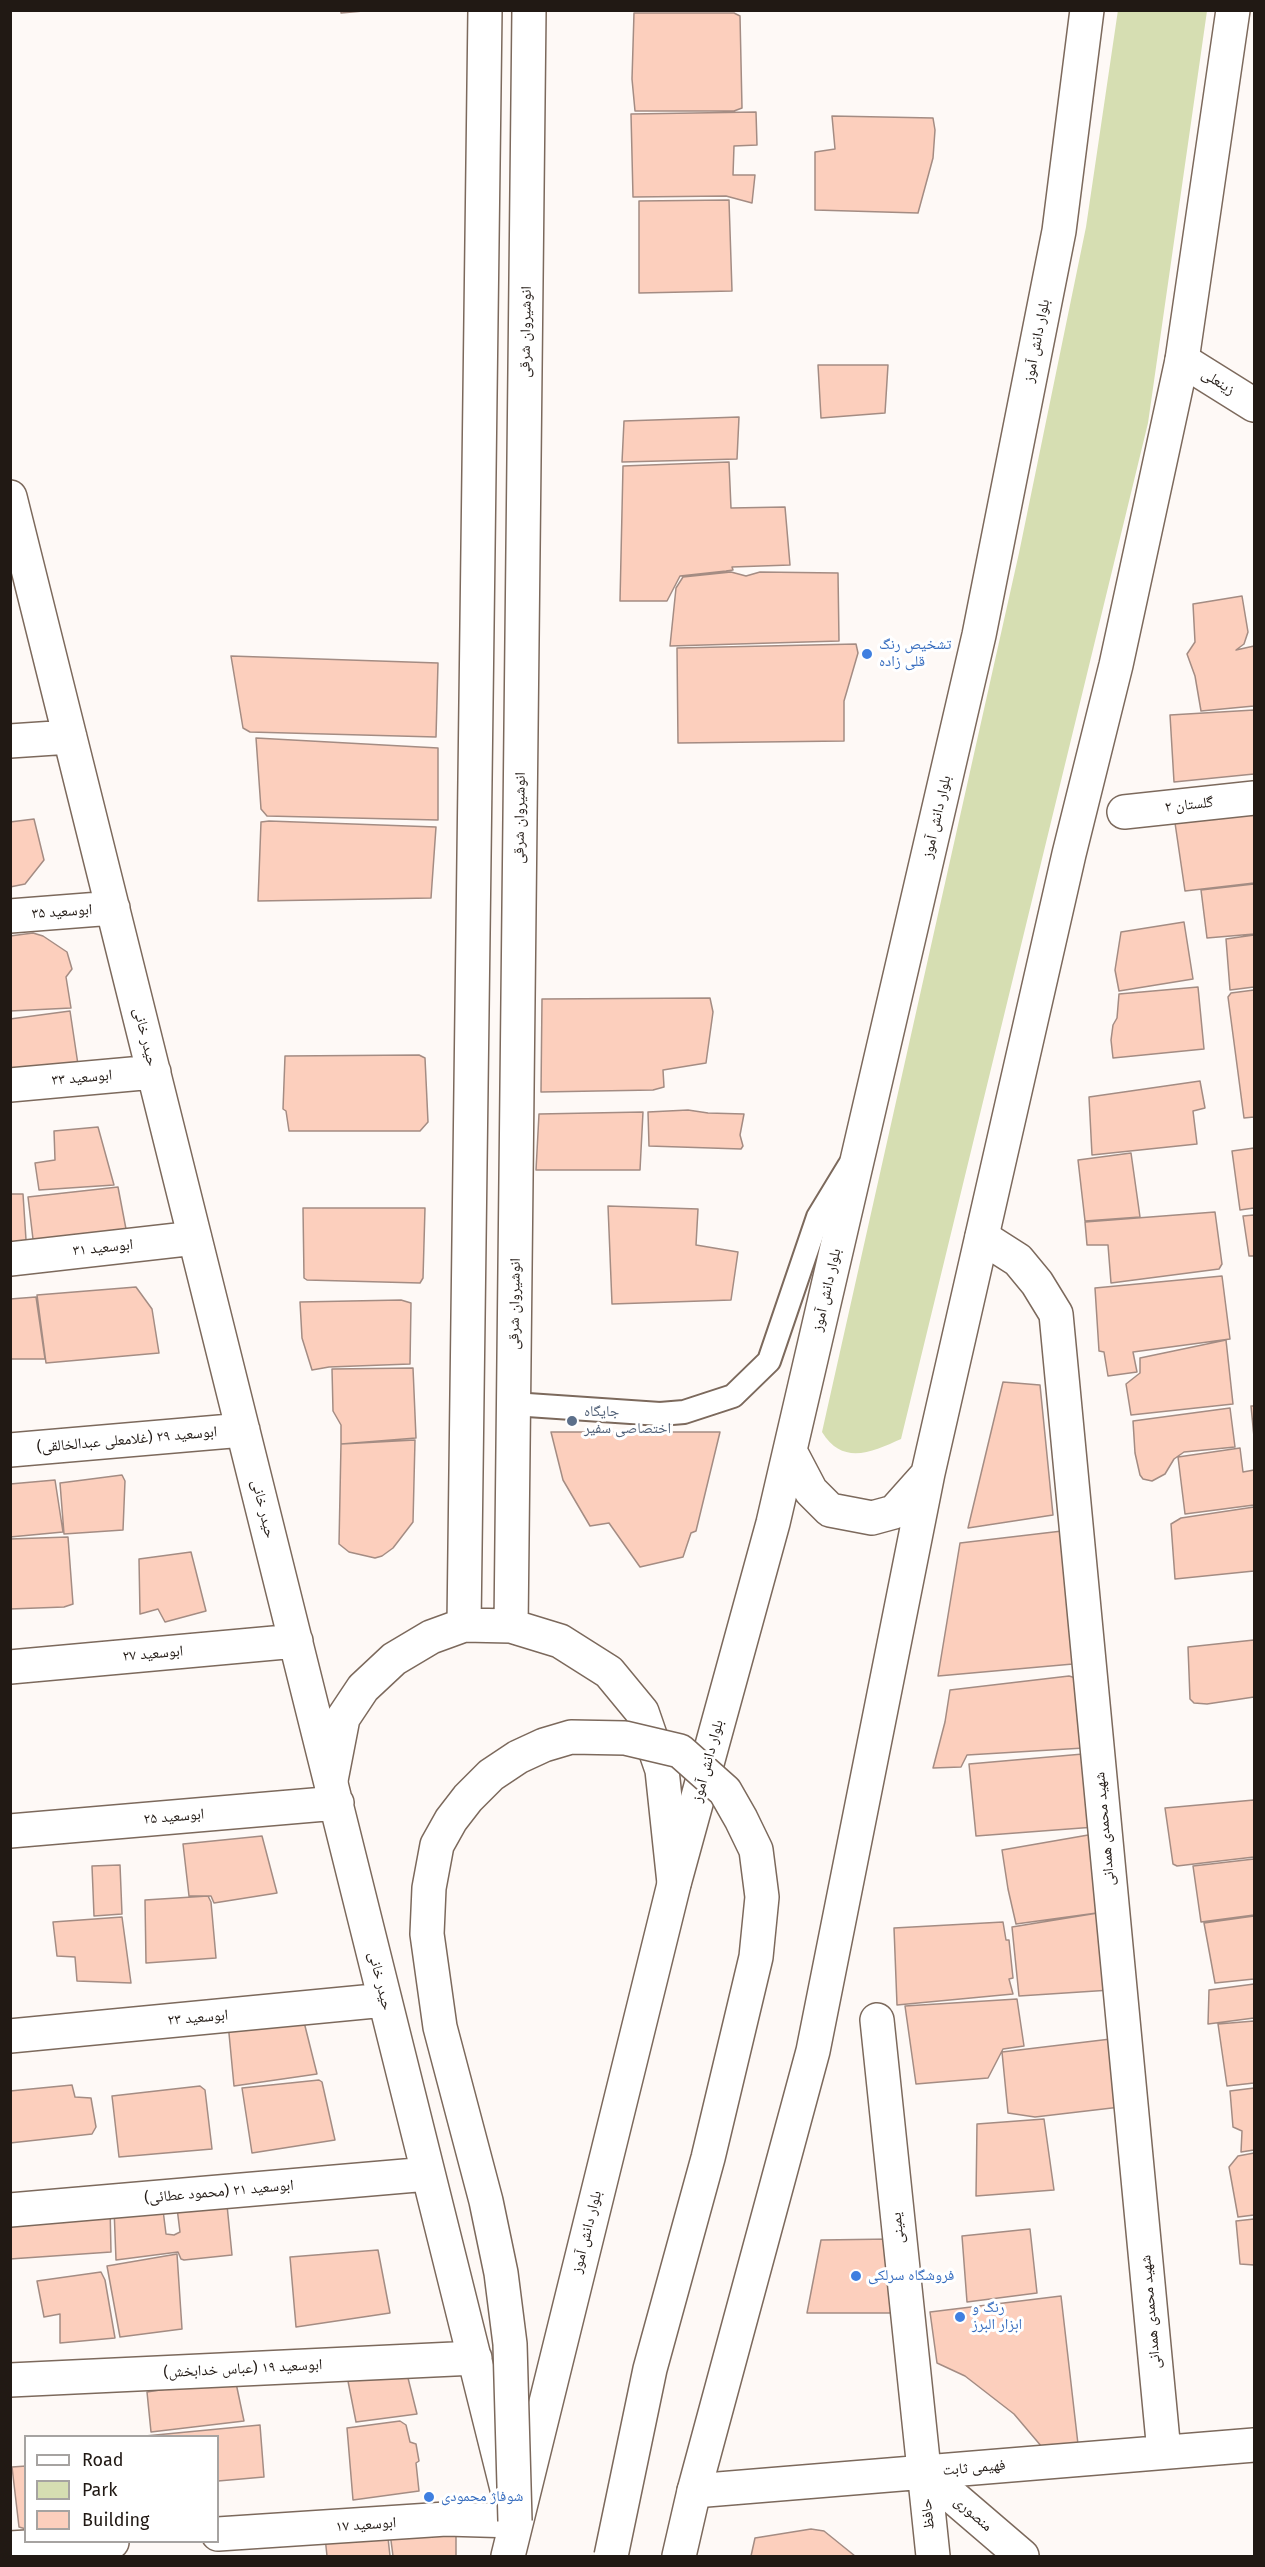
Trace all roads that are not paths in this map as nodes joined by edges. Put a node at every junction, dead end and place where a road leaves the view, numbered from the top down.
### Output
1 (485, 10) edge
2 (530, 10) edge
3 (1087, 10) edge
4 (1233, 10) edge
5 (1182, 360) junction
6 (1254, 405) edge
7 (524, 483) junction
8 (479, 485) junction
9 (10, 497) edge
10 (17, 547) edge
11 (70, 737) junction
12 (10, 741) edge
13 (1254, 798) edge
14 (1124, 812) dead end
15 (113, 908) junction
16 (10, 916) edge
17 (154, 1072) junction
18 (10, 1085) edge
19 (861, 1147) junction
20 (982, 1237) junction
21 (195, 1238) junction
22 (10, 1259) edge
23 (513, 1404) junction
24 (243, 1430) junction
25 (10, 1450) edge
26 (790, 1451) junction
27 (928, 1473) junction
28 (464, 1624) junction
29 (511, 1626) junction
30 (296, 1641) junction
31 (10, 1667) edge
32 (334, 1792) junction
33 (10, 1831) edge
34 (674, 1884) junction
35 (385, 2000) junction
36 (877, 2020) dead end
37 (10, 2036) edge
38 (428, 2174) junction
39 (10, 2210) edge
40 (475, 2358) junction
41 (10, 2380) edge
42 (1254, 2445) edge
43 (1164, 2452) junction
44 (924, 2472) junction
45 (694, 2491) junction
46 (515, 2521) junction
47 (219, 2535) edge
48 (83, 2543) edge
49 (10, 2548) edge
50 (508, 2556) edge
51 (611, 2556) edge
52 (679, 2556) edge
53 (933, 2556) edge
54 (1022, 2556) edge

1 - 8 street
2 - 7 street, انوشیروان شرقی
3 - 19 street, بلوار دانش آموز
4 - 5 street
5 - 6 street, زینعلی
5 - 20 street
7 - 8 street
7 - 23 street, انوشیروان شرقی
8 - 28 street
9 - 10 street, حیدر خانی
10 - 11 street, حیدر خانی
11 - 12 street
11 - 15 street, حیدر خانی
13 - 14 street, گلستان ۲
15 - 16 street, ابوسعید ۳۵
15 - 17 street, حیدر خانی
17 - 18 street, ابوسعید ۳۳
17 - 21 street, حیدر خانی
19 - 23 lane
19 - 26 street, بلوار دانش آموز
20 - 27 street
20 - 43 street, شهید محمدی همدانی
21 - 22 street, ابوسعید ۳۱
21 - 24 street, حیدر خانی
23 - 29 street, انوشیروان شرقی
24 - 25 street, ابوسعید ۲۹ (غلامعلی عبدالخالقی)
24 - 30 street, حیدر خانی
26 - 27 street
26 - 34 street, بلوار دانش آموز
27 - 45 street
28 - 29 street
28 - 32 street
29 - 34 street
30 - 31 street, ابوسعید ۲۷
30 - 32 street, حیدر خانی
32 - 33 street, ابوسعید ۲۵
32 - 35 street, حیدر خانی
34 - 46 street, بلوار دانش آموز
35 - 37 street, ابوسعید ۲۳
35 - 38 street, حیدر خانی
36 - 44 street, یمینی
38 - 39 street, ابوسعید ۲۱ (محمود عطائی)
38 - 40 street, حیدر خانی
40 - 41 street, ابوسعید ۱۹ (عباس خدابخش)
40 - 46 street, حیدر خانی
42 - 43 street, فهیمی ثابت
43 - 44 street, فهیمی ثابت
44 - 45 street, فهیمی ثابت
44 - 53 street, حافظ
44 - 54 street, منصوری
45 - 52 street
46 - 47 street, ابوسعید ۱۷
46 - 50 street, بلوار دانش آموز
46 - 51 street, bridge
48 - 49 street

